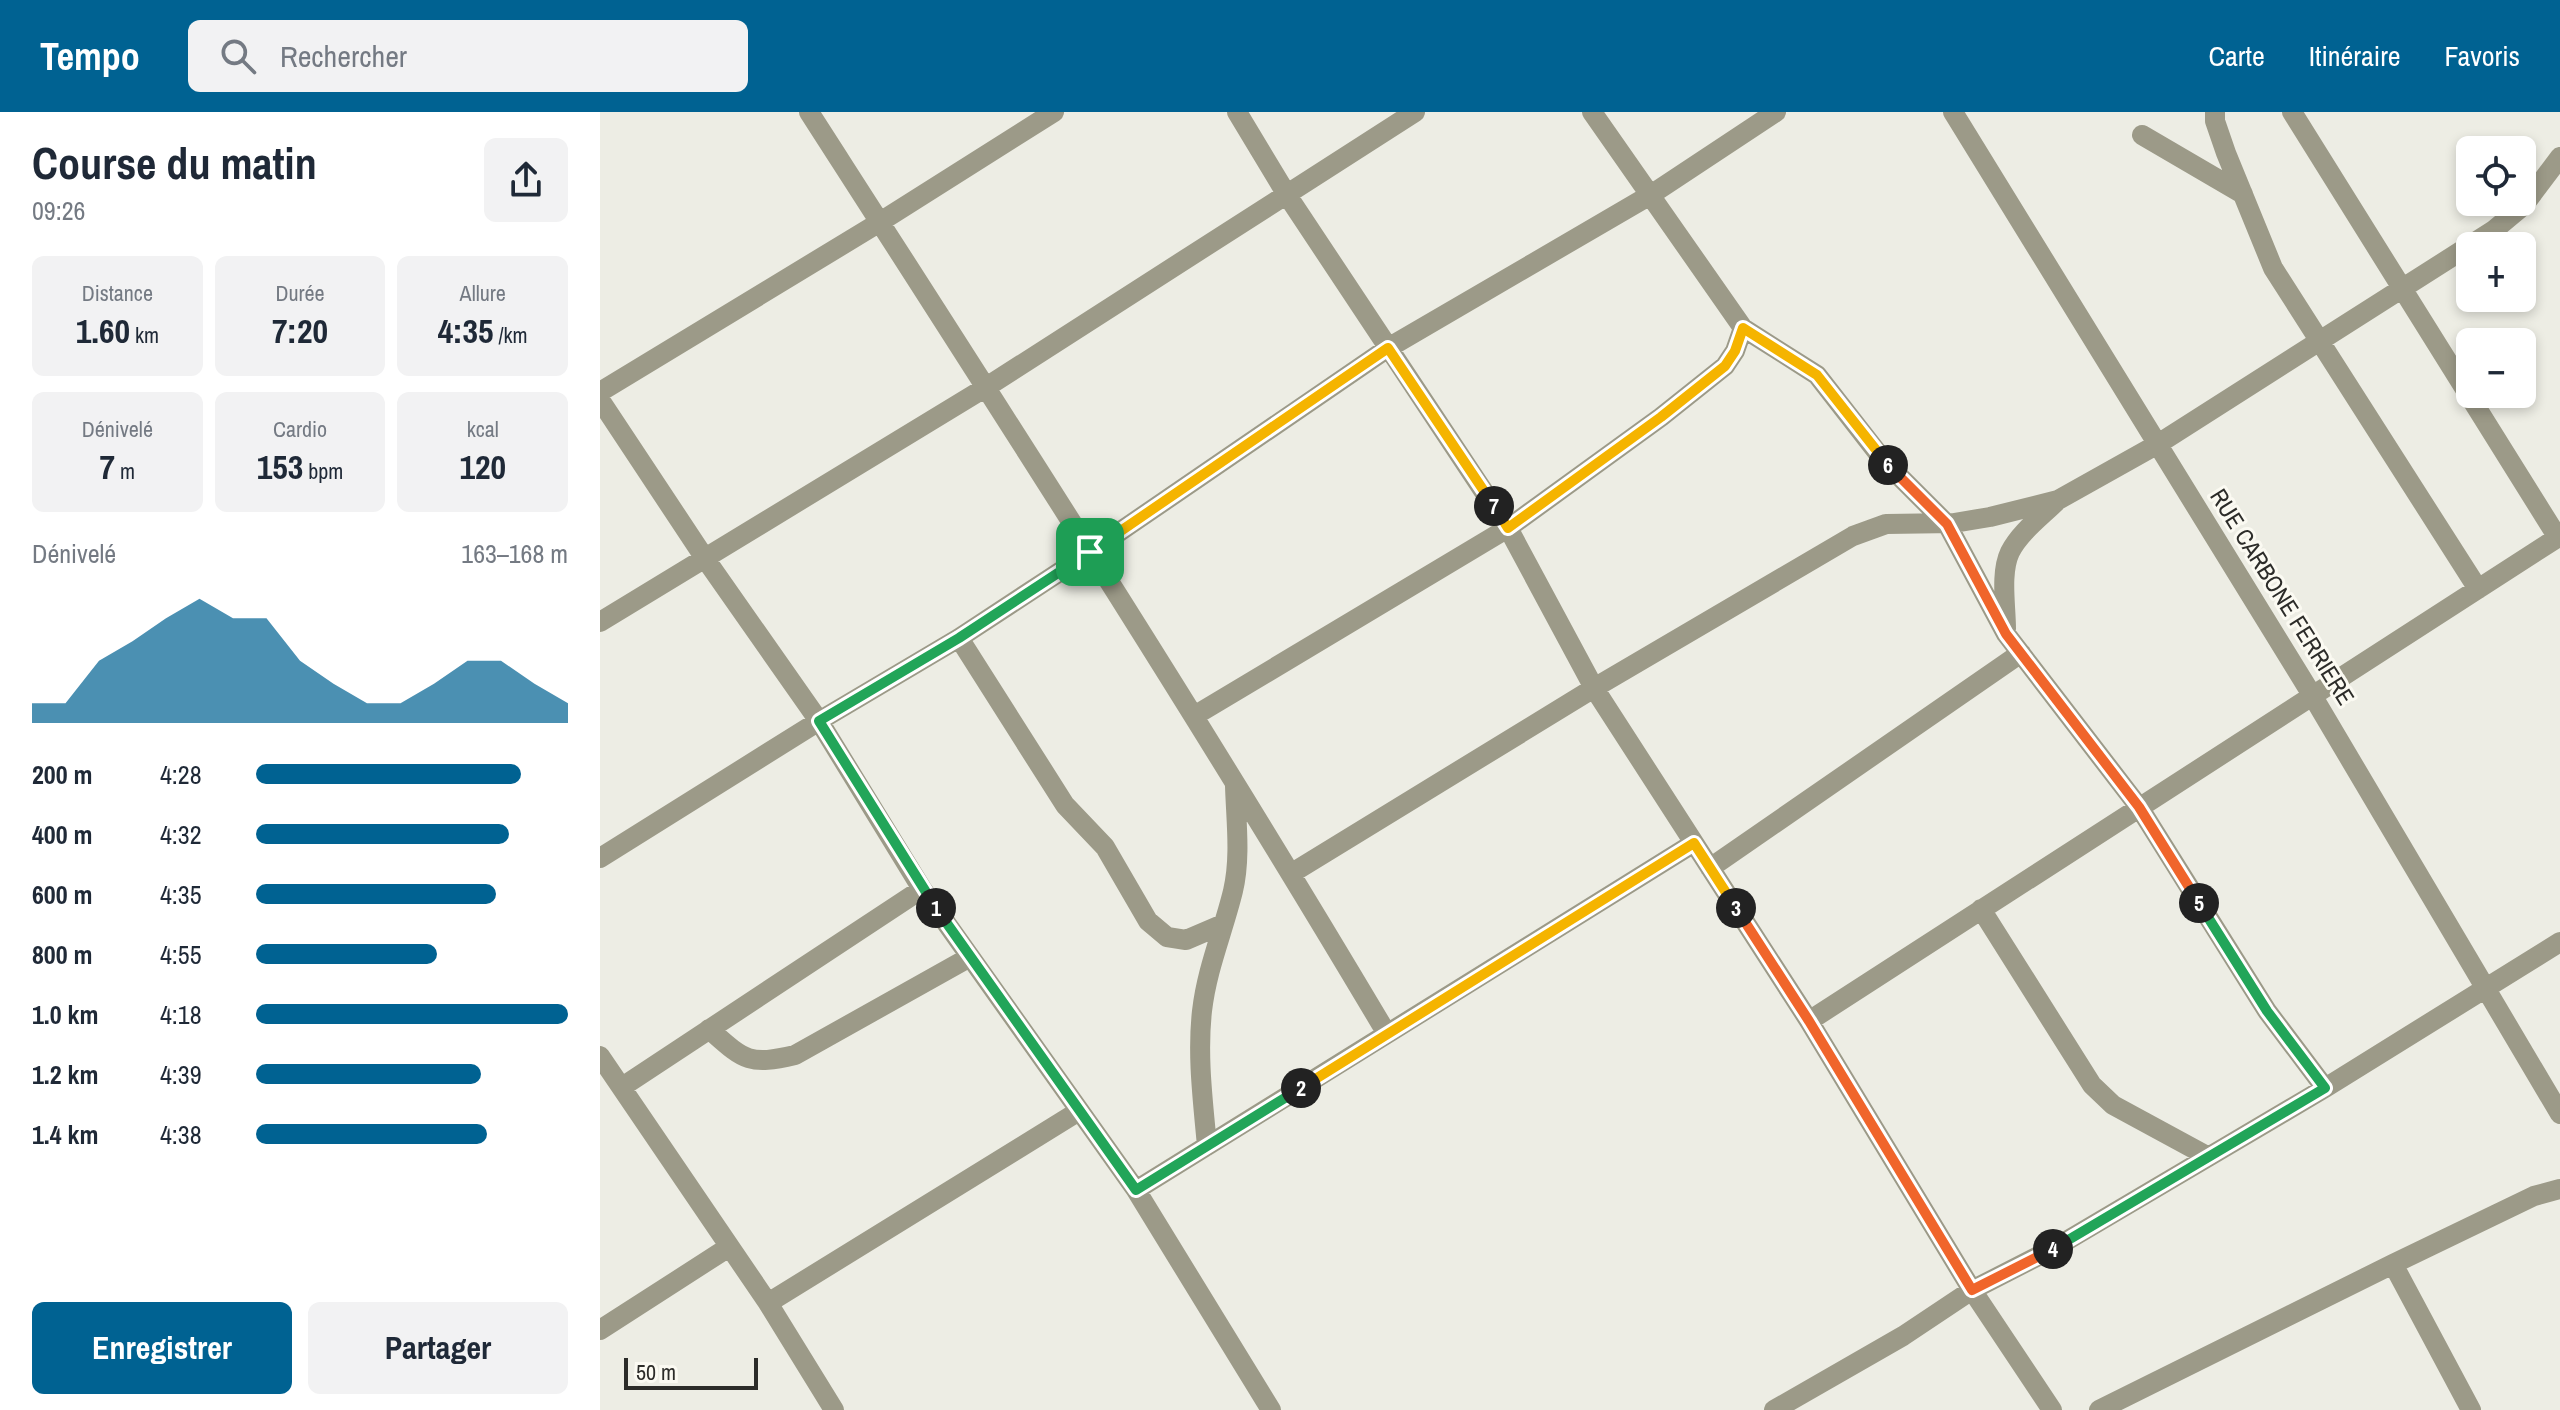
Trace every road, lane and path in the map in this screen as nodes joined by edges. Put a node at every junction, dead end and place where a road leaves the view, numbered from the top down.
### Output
1 (809, 112) edge
2 (1054, 112) edge
3 (1237, 112) edge
4 (1415, 112) edge
5 (1592, 112) edge
6 (1776, 112) edge
7 (1953, 112) edge
8 (2215, 112) edge
9 (2292, 112) edge
10 (2142, 135) dead end
11 (2560, 157) edge
12 (1652, 194) junction
13 (2243, 194) junction
14 (1287, 195) junction
15 (880, 222) junction
16 (2404, 288) junction
17 (1743, 328) junction
18 (2321, 340) junction
19 (1388, 348) junction
20 (988, 386) junction
21 (600, 392) edge
22 (600, 400) edge
23 (2158, 444) junction
24 (2058, 500) junction
25 (1947, 524) junction
26 (1508, 528) junction
27 (2559, 537) edge
28 (1090, 552) junction
29 (704, 557) junction
30 (2478, 589) junction
31 (600, 622) edge
32 (2006, 634) junction
33 (959, 638) junction
34 (2021, 653) junction
35 (1594, 688) junction
36 (2312, 695) junction
37 (1194, 716) junction
38 (819, 721) junction
39 (1235, 782) junction
40 (2139, 807) junction
41 (1694, 843) junction
42 (600, 858) edge
43 (1710, 868) junction
44 (1292, 873) junction
45 (922, 889) junction
46 (1981, 909) junction
47 (1221, 925) junction
48 (2560, 942) edge
49 (970, 957) junction
50 (2488, 989) junction
51 (1809, 1021) junction
52 (709, 1029) junction
53 (1387, 1034) junction
54 (600, 1056) edge
55 (622, 1087) junction
56 (2325, 1088) junction
57 (1079, 1111) junction
58 (2560, 1114) edge
59 (1207, 1146) junction
60 (2207, 1156) junction
61 (2560, 1189) edge
62 (1136, 1190) junction
63 (729, 1247) junction
64 (2393, 1264) junction
65 (1972, 1290) junction
66 (768, 1303) junction
67 (600, 1330) edge
68 (834, 1410) edge
69 (1271, 1410) edge
70 (1774, 1410) edge
71 (2052, 1410) edge
72 (2099, 1410) edge
73 (2471, 1410) edge

1 - 15 street
2 - 15 street
3 - 14 street
4 - 14 street
5 - 12 street
6 - 12 street
7 - 23 street, RUE CARBONE FERRIERE
8 - 13 street
9 - 16 street
10 - 13 street
11 - 16 street
12 - 17 street
12 - 19 street
13 - 18 street
14 - 19 street
14 - 20 street
15 - 20 street
15 - 21 street
16 - 18 street
16 - 27 street
17 - 25 street
17 - 26 street
18 - 23 street
18 - 30 street
19 - 26 street
19 - 28 street
20 - 28 street
20 - 29 street
22 - 29 street
23 - 24 street
23 - 36 street, RUE CARBONE FERRIERE
24 - 25 street
24 - 32 street
25 - 32 street
25 - 35 street
26 - 35 street
26 - 37 street
27 - 30 street
28 - 33 street
28 - 37 street
29 - 31 street
29 - 38 street
30 - 36 street
32 - 34 street
33 - 38 street
33 - 47 street
34 - 40 street
34 - 43 street
35 - 41 street
35 - 44 street
36 - 40 street
36 - 50 street, RUE CARBONE FERRIERE
37 - 39 street
38 - 42 street
38 - 45 street
39 - 44 street
39 - 47 street
40 - 46 street
40 - 56 street
41 - 43 street
41 - 53 street
43 - 51 street
44 - 53 street
45 - 49 street
45 - 52 street
46 - 51 street
46 - 60 street
47 - 59 street
48 - 50 street
49 - 52 street
49 - 57 street
50 - 56 street
50 - 58 street, RUE CARBONE FERRIERE
51 - 65 street
52 - 55 street
53 - 59 street
54 - 55 street
55 - 63 street
56 - 60 street
57 - 62 street
57 - 66 street
59 - 62 street
60 - 65 street
61 - 64 street
62 - 69 street
63 - 66 street
63 - 67 street
64 - 72 street
64 - 73 street
65 - 70 street
65 - 71 street
66 - 68 street

